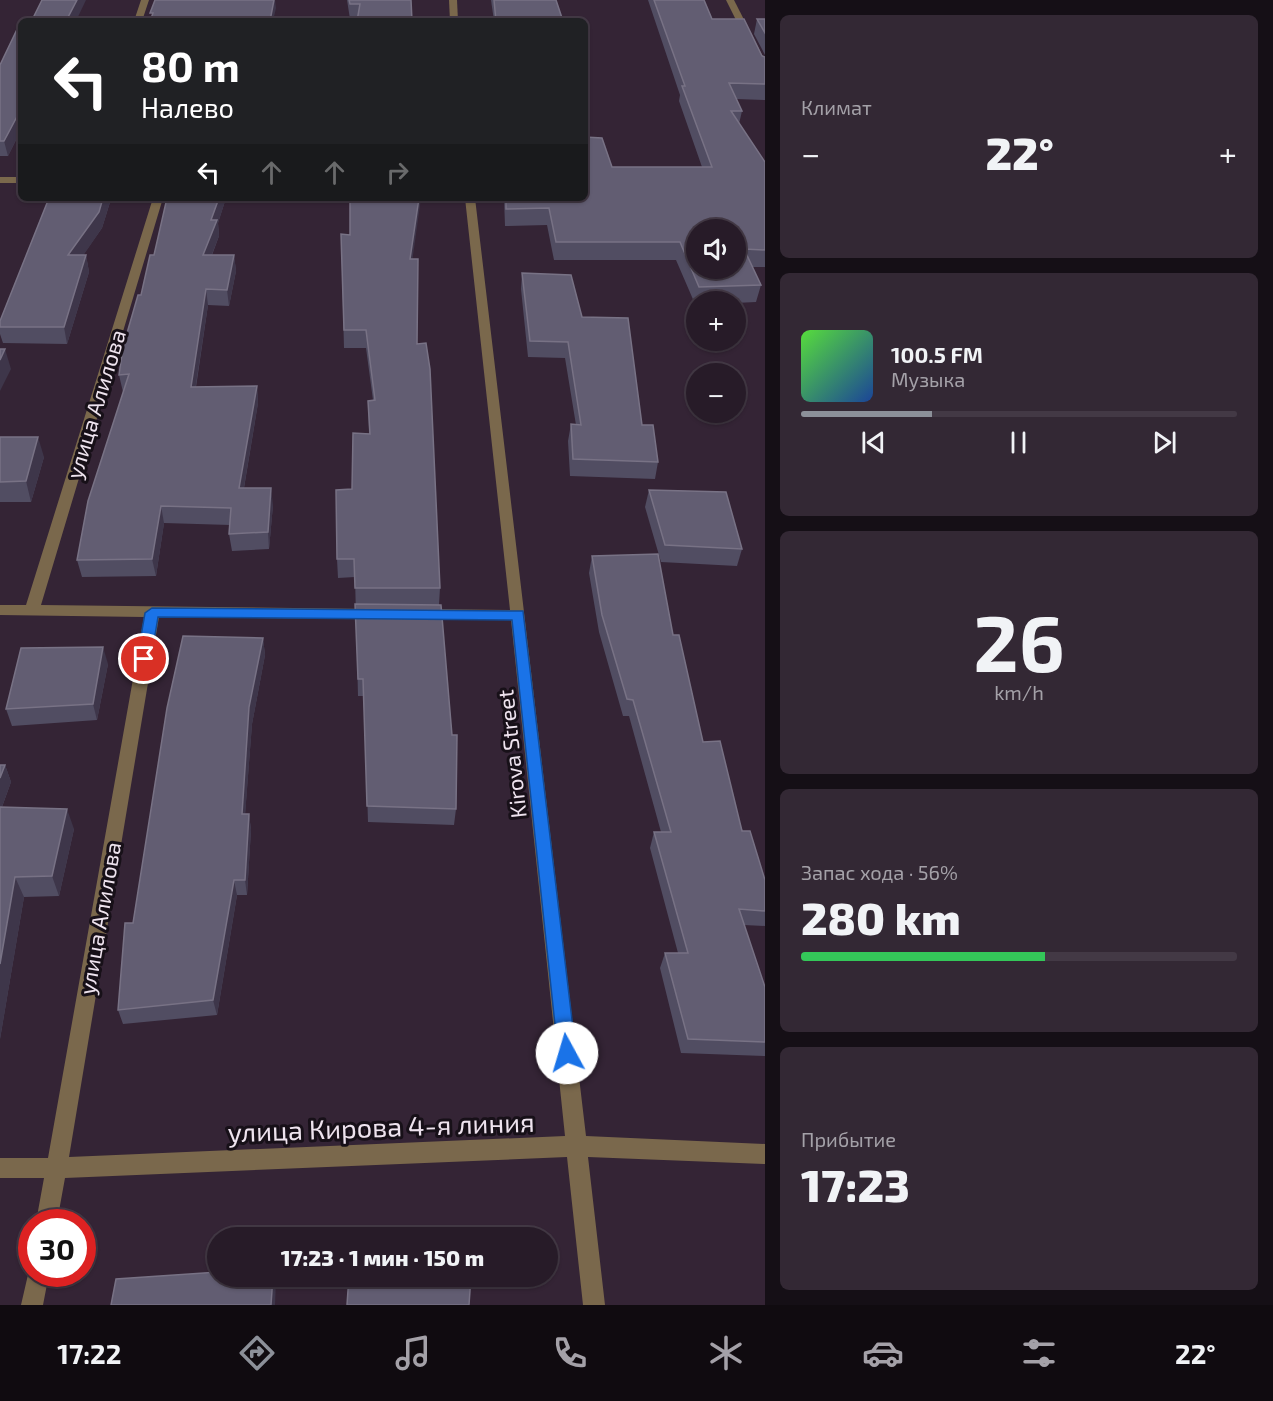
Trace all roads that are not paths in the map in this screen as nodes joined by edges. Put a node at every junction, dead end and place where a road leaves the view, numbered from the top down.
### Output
1 (145, 0) edge
2 (453, 0) edge
3 (730, 0) edge
4 (139, 18) edge
5 (454, 18) edge
6 (765, 69) edge
7 (0, 180) edge
8 (18, 180) edge
9 (157, 201) edge
10 (470, 201) edge
11 (0, 610) edge
12 (32, 610) junction
13 (152, 613) junction
14 (388, 614) edge
15 (412, 614) edge
16 (518, 615) junction
17 (578, 1146) junction
18 (765, 1154) edge
19 (0, 1168) edge
20 (56, 1168) junction
21 (49, 1209) edge
22 (35, 1287) edge
23 (32, 1305) edge
24 (594, 1305) edge

1 - 4 street
2 - 5 street
3 - 6 street
7 - 8 street
9 - 12 street, улица Алилова
10 - 16 street, Kirova Street
11 - 12 street
12 - 13 street
13 - 14 street
13 - 20 street, улица Алилова
15 - 16 street
16 - 17 street, Kirova Street
17 - 18 street, улица Кирова 4-я линия
17 - 20 street, улица Кирова 4-я линия
17 - 24 street, Kirova Street
19 - 20 street, улица Кирова 4-я линия
20 - 21 street, улица Алилова
22 - 23 street

